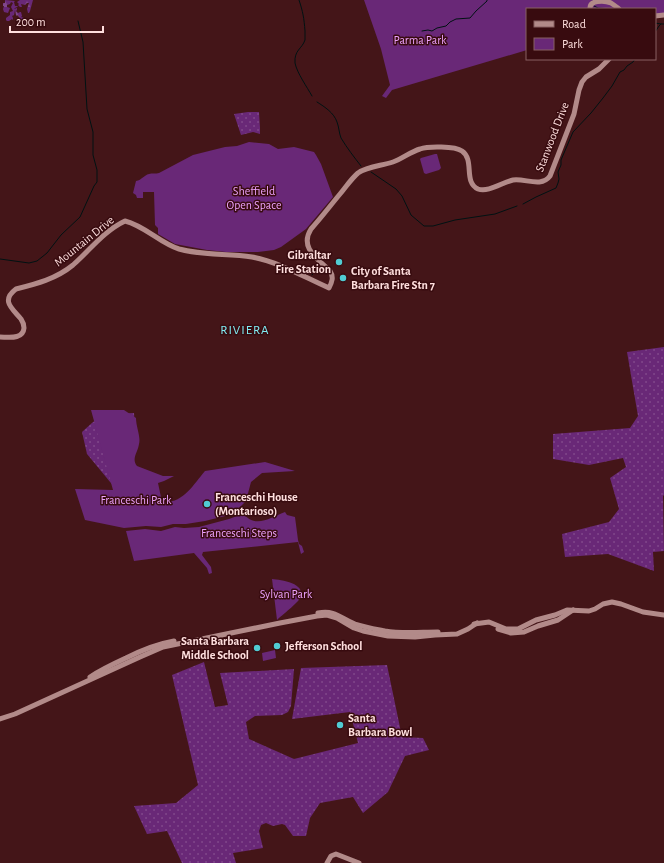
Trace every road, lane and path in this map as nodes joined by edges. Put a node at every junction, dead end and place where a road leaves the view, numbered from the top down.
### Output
1 (590, 8) edge
2 (618, 8) edge
3 (608, 60) edge
4 (125, 221) joint
5 (0, 337) edge
6 (664, 615) edge
7 (280, 623) junction
8 (480, 623) junction
9 (0, 719) edge
10 (326, 863) edge
11 (359, 863) edge

1 - 2 main road
3 - 4 main road, Stanwood Drive
4 - 5 main road, Mountain Drive
6 - 8 main road
7 - 8 main road
7 - 8 main road
7 - 9 main road
10 - 11 main road

